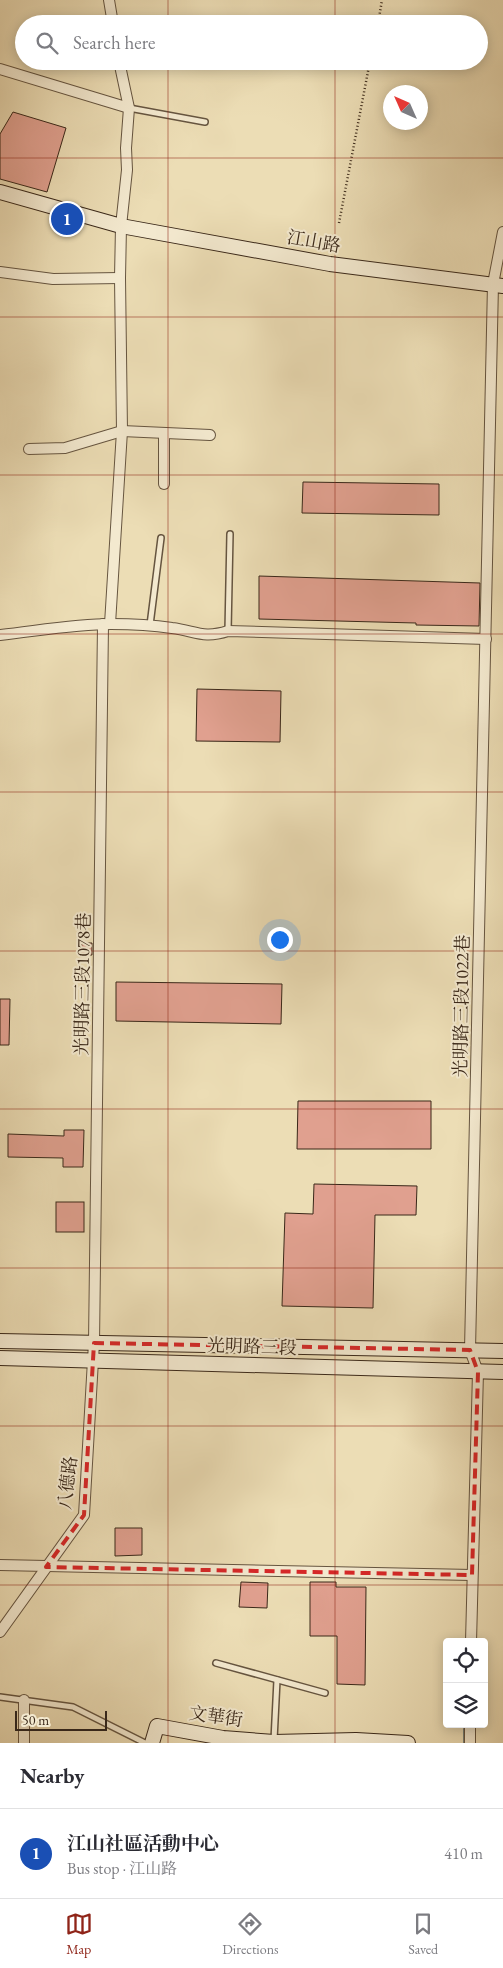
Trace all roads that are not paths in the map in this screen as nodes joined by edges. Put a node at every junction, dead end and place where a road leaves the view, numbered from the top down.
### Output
1 (109, 0) edge
2 (112, 15) edge
3 (0, 69) edge
4 (121, 70) edge
5 (129, 108) junction
6 (205, 122) dead end
7 (0, 192) edge
8 (121, 226) junction
9 (503, 232) edge
10 (0, 272) edge
11 (120, 278) junction
12 (498, 285) edge
13 (122, 431) junction
14 (164, 433) junction
15 (210, 435) dead end
16 (29, 449) dead end
17 (164, 484) dead end
18 (230, 534) dead end
19 (162, 538) dead end
20 (106, 624) junction
21 (150, 625) junction
22 (228, 631) junction
23 (0, 635) edge
24 (486, 639) junction
25 (0, 1340) edge
26 (94, 1343) junction
27 (470, 1350) junction
28 (503, 1351) edge
29 (0, 1358) edge
30 (93, 1360) junction
31 (478, 1372) junction
32 (503, 1372) edge
33 (0, 1565) edge
34 (46, 1567) junction
35 (468, 1575) junction
36 (0, 1632) edge
37 (471, 1638) edge
38 (216, 1664) dead end
39 (277, 1680) junction
40 (325, 1693) dead end
41 (0, 1697) edge
42 (24, 1700) junction
43 (470, 1728) edge
44 (274, 1742) edge
45 (356, 1742) edge
46 (24, 1743) edge
47 (145, 1743) edge
48 (152, 1743) edge
49 (408, 1743) edge
50 (470, 1743) edge

1 - 2 street
3 - 5 street
4 - 5 street
5 - 6 lane
5 - 8 street
7 - 8 street, 江山路
8 - 11 street, 光明路三段1078巷
8 - 12 street, 江山路
9 - 12 street, 光明路三段1022巷
10 - 11 street
11 - 13 street, 光明路三段1078巷
12 - 24 street, 光明路三段1022巷
13 - 14 street
13 - 16 street
13 - 20 street, 光明路三段1078巷
14 - 15 street
14 - 17 street
18 - 22 lane
19 - 21 lane
20 - 21 street
20 - 23 street
20 - 26 street, 光明路三段1078巷
21 - 22 street
22 - 24 street
24 - 27 street, 光明路三段1022巷
25 - 26 street, 光明路三段
26 - 27 street, 光明路三段
26 - 30 street, 八德路
27 - 28 street, 光明路三段
27 - 31 street, 光明路三段1022巷
29 - 30 street, 光明路三段
30 - 31 street, 光明路三段
30 - 34 street, 八德路
31 - 32 street, 光明路三段
31 - 35 street
33 - 34 street
34 - 35 street
34 - 36 street, 八德路
35 - 37 street
38 - 39 lane
39 - 40 lane
39 - 44 lane
41 - 42 lane
42 - 46 street
42 - 47 lane
43 - 50 street
44 - 45 street, 文華街
44 - 48 street, 文華街
45 - 49 street, 文華街

